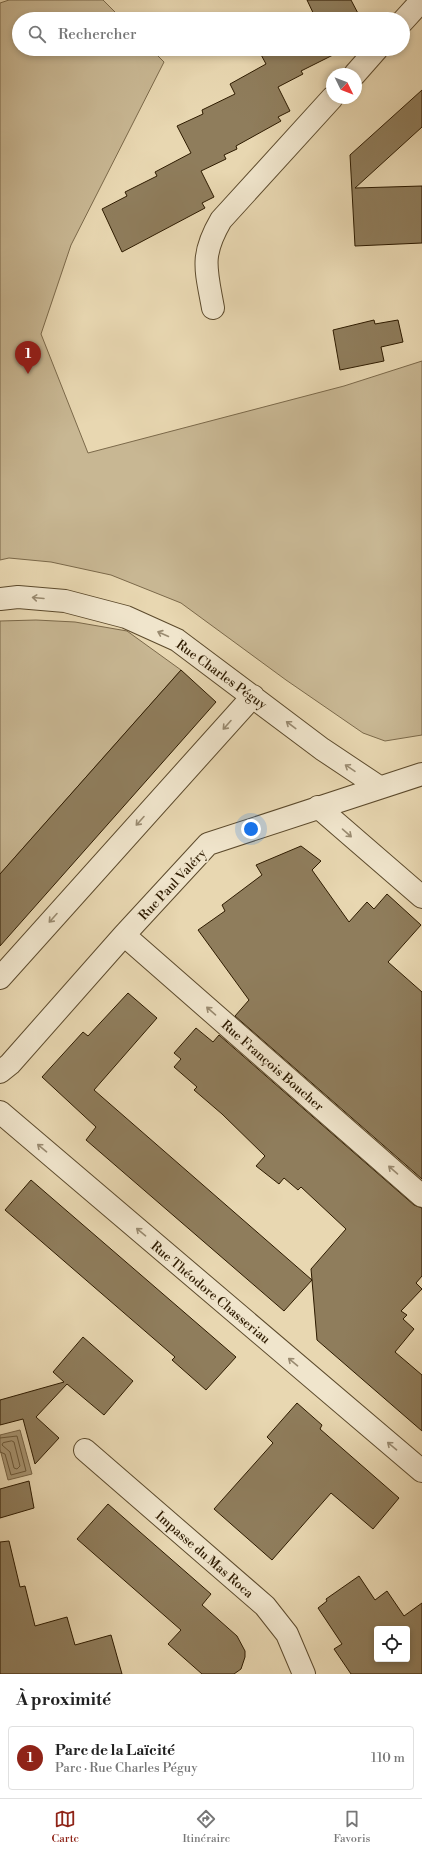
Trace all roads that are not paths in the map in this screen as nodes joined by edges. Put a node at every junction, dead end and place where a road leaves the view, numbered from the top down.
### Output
1 (422, 0) edge
2 (410, 13) edge
3 (371, 56) edge
4 (360, 68) edge
5 (327, 104) edge
6 (213, 308) dead end
7 (0, 599) edge
8 (253, 696) junction
9 (422, 774) edge
10 (379, 787) junction
11 (318, 807) junction
12 (422, 897) edge
13 (124, 935) junction
14 (0, 978) edge
15 (0, 1072) edge
16 (0, 1112) edge
17 (422, 1196) edge
18 (85, 1450) dead end
19 (422, 1472) edge
20 (304, 1674) edge

1 - 2 street
3 - 4 street
5 - 6 street
8 -> 7 street, Rue Charles Péguy
10 -> 8 street, Rue Charles Péguy
8 -> 14 street
9 - 10 street, Rue Paul Valéry
10 - 11 street, Rue Paul Valéry
11 -> 12 street
11 - 13 street, Rue Paul Valéry
13 - 15 street, Rue Paul Valéry
17 -> 13 street, Rue François Boucher
19 -> 16 street, Rue Théodore Chasseriau
18 - 20 street, Impasse du Mas Roca

